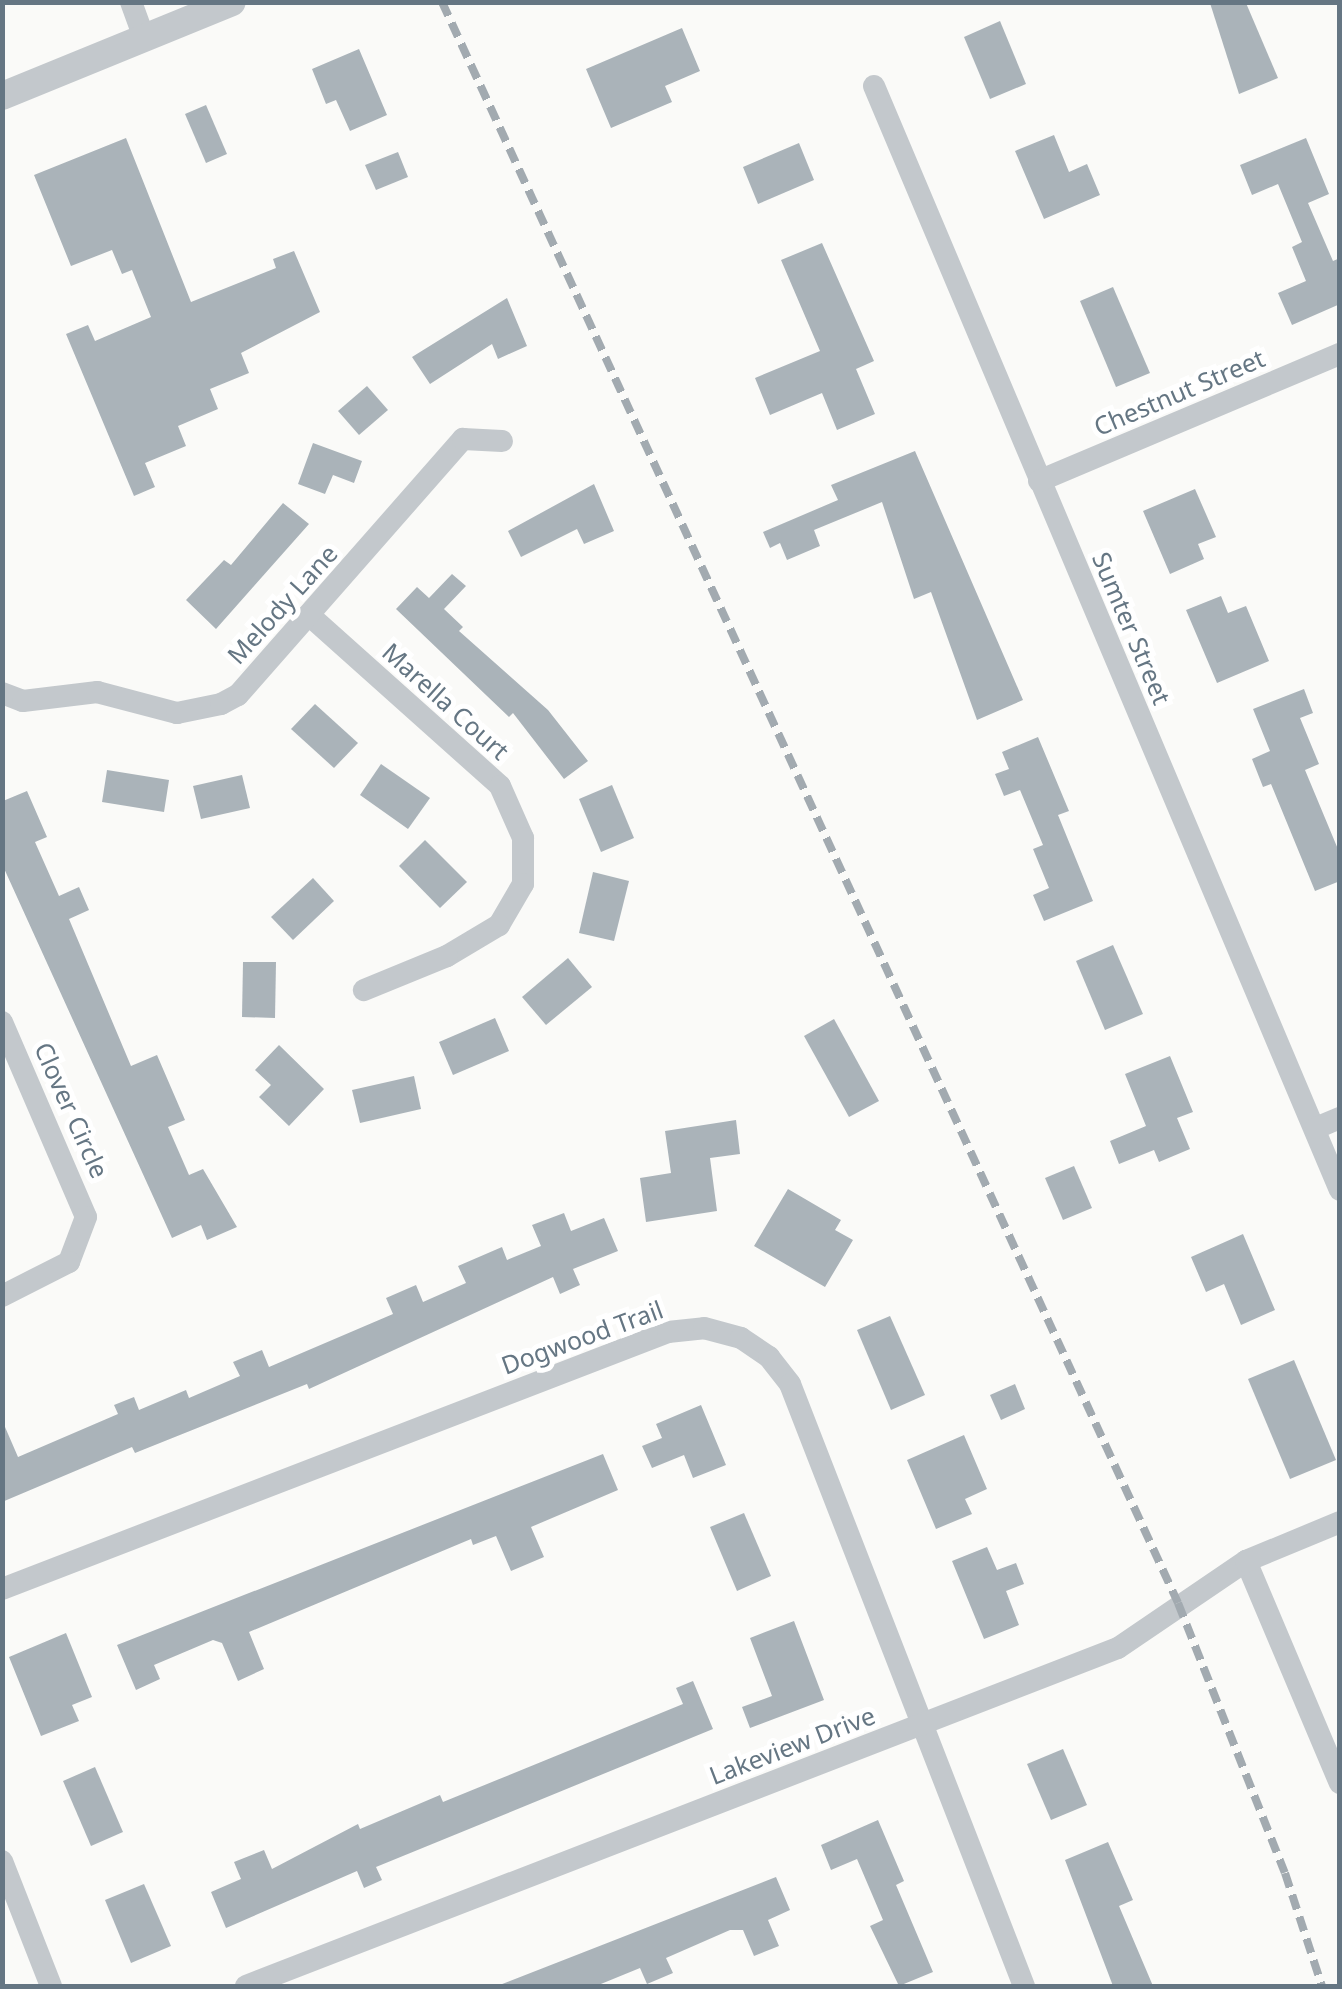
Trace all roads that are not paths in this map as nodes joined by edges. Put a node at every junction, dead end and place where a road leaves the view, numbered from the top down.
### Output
1 (131, 2) edge
2 (232, 2) edge
3 (144, 38) junction
4 (874, 86) dead end
5 (2, 96) edge
6 (1340, 354) edge
7 (502, 441) dead end
8 (1039, 481) junction
9 (309, 615) junction
10 (2, 693) edge
11 (364, 990) dead end
12 (2, 1022) edge
13 (1340, 1118) edge
14 (1316, 1128) junction
15 (1340, 1190) edge
16 (2, 1296) edge
17 (1340, 1522) edge
18 (1246, 1561) junction
19 (2, 1589) edge
20 (923, 1724) junction
21 (1340, 1783) edge
22 (2, 1862) edge
23 (52, 1986) edge
24 (246, 1986) edge
25 (1024, 1986) edge

1 - 3 street
2 - 3 street
3 - 5 street
4 - 8 street, Sumter Street
6 - 8 street, Chestnut Street
7 - 9 street, Melody Lane
8 - 14 street, Sumter Street
9 - 10 street, Melody Lane
9 - 11 street, Marella Court
12 - 16 street, Clover Circle
13 - 14 street
14 - 15 street, Sumter Street
17 - 18 street, Lakeview Drive
18 - 20 street, Lakeview Drive
18 - 21 street
19 - 20 street, Dogwood Trail
20 - 24 street, Lakeview Drive
20 - 25 street, Dogwood Trail
22 - 23 street

